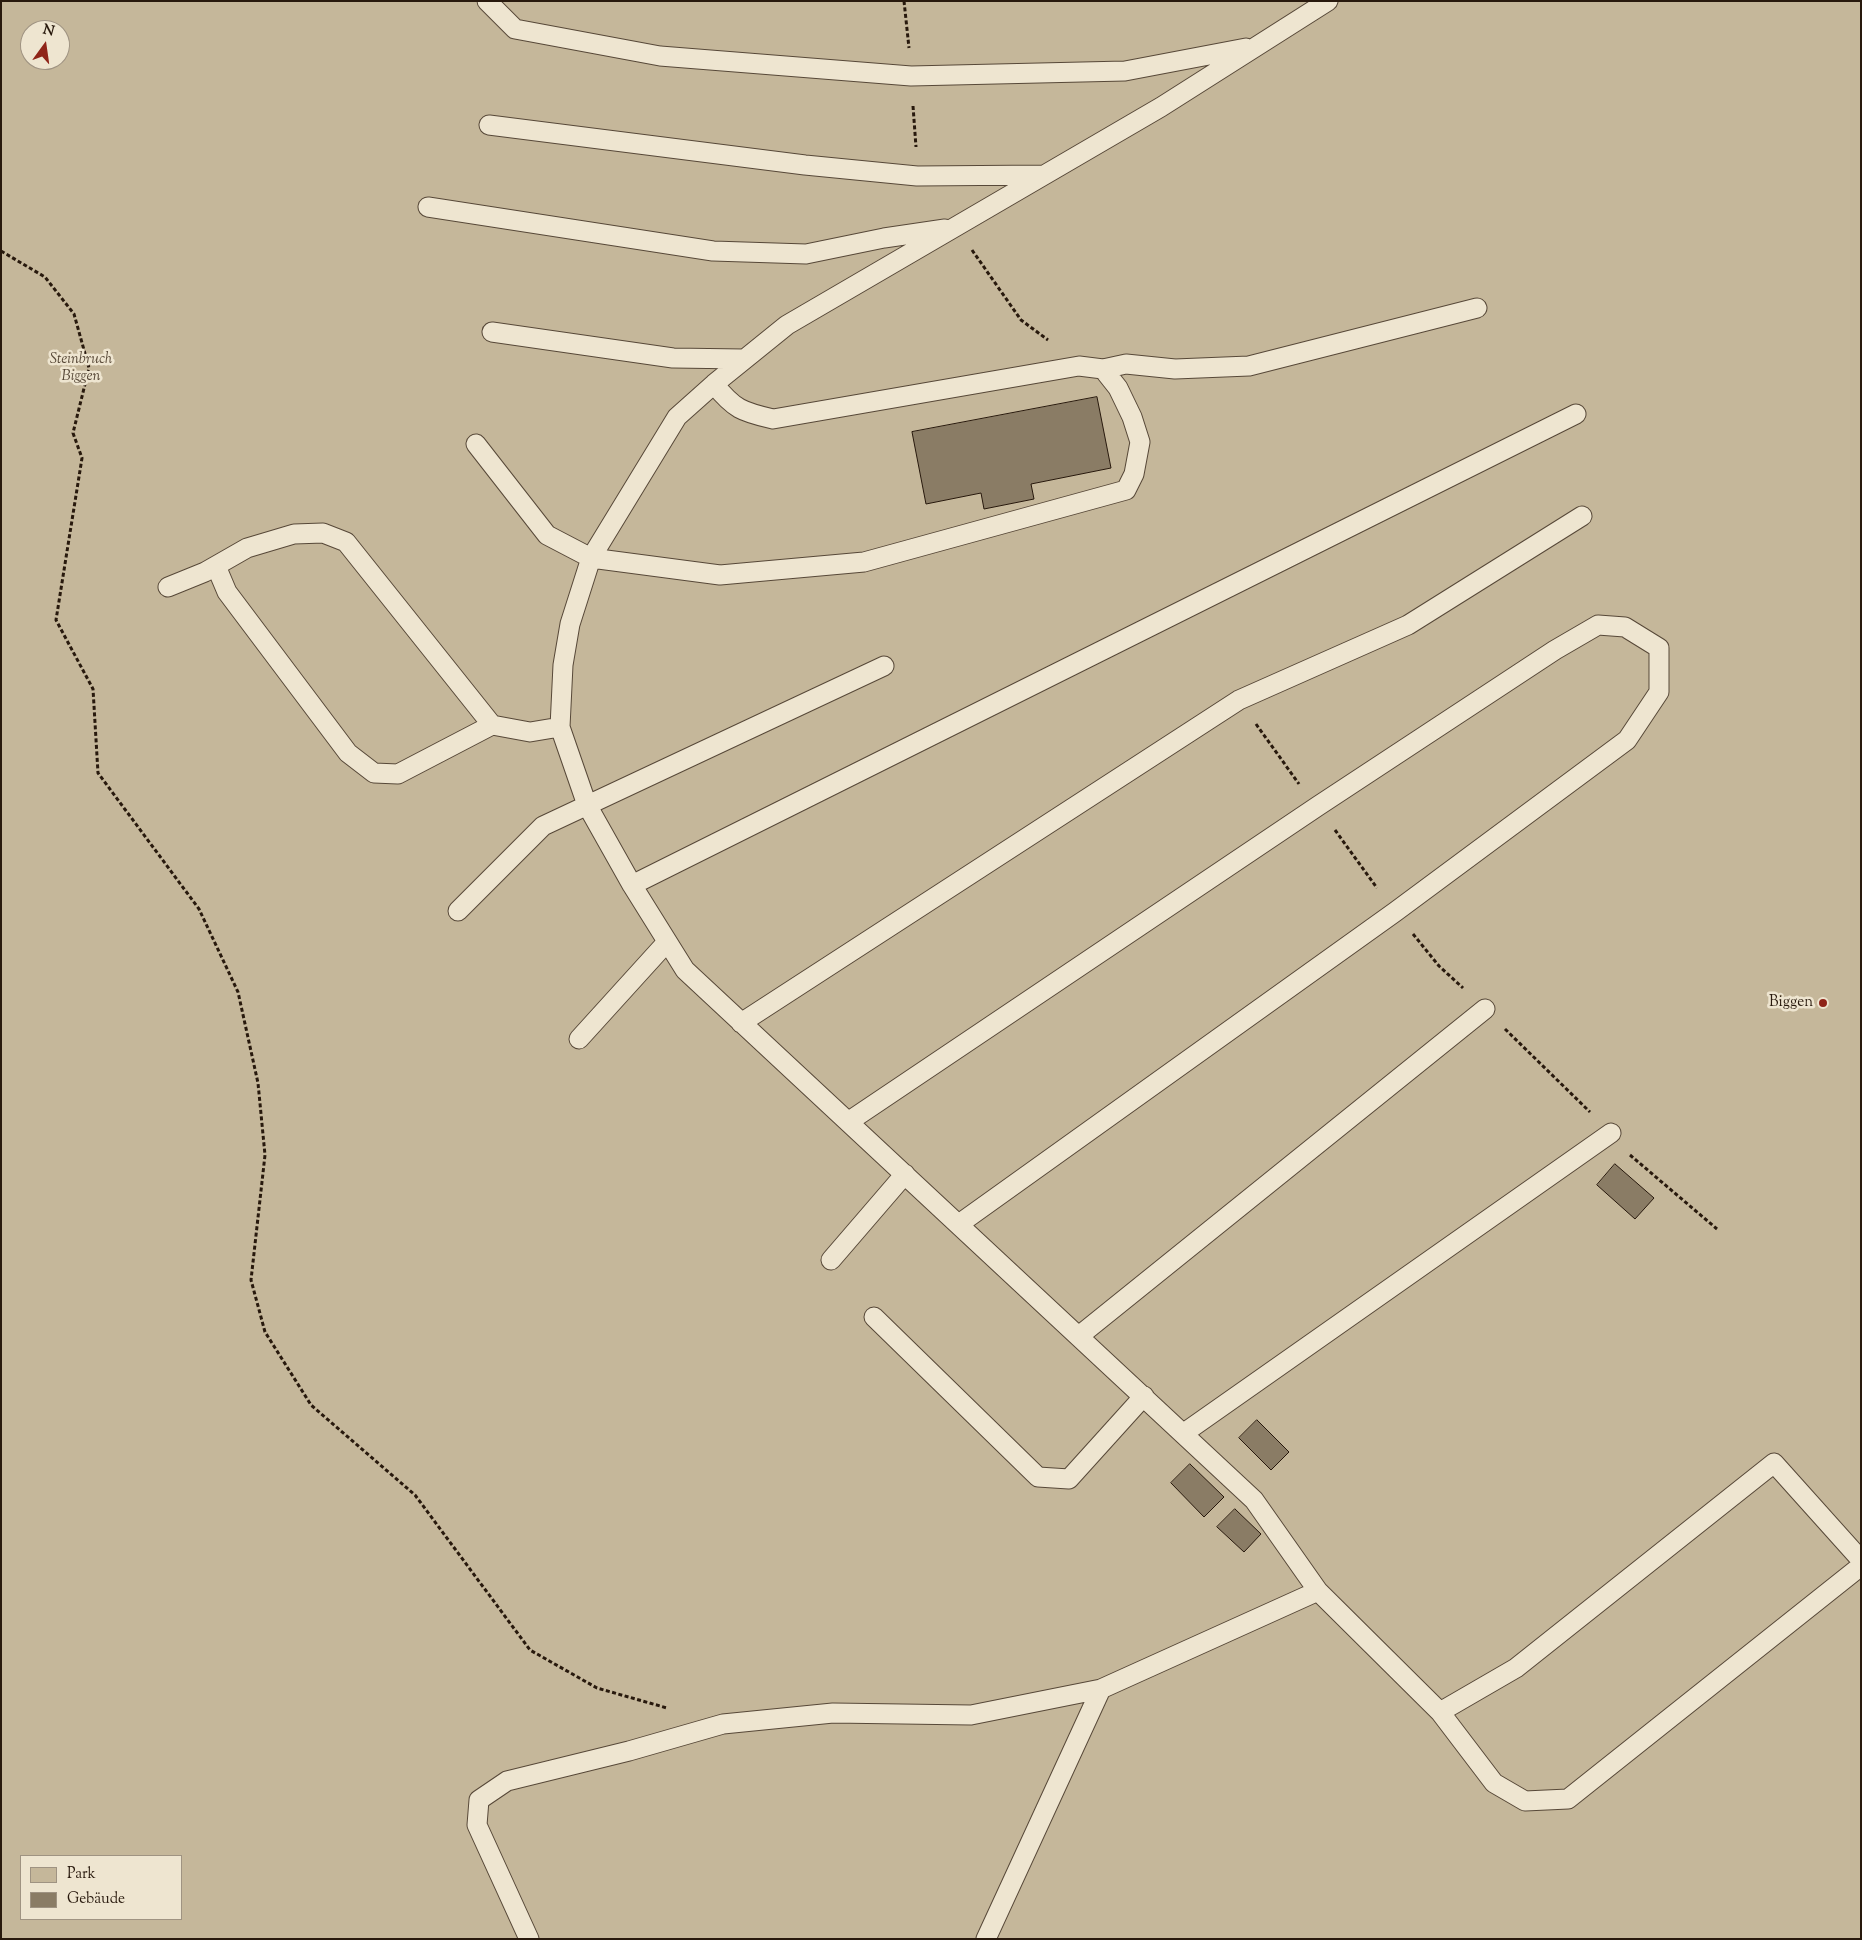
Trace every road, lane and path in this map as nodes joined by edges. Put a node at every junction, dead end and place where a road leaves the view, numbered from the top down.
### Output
1 (488, 1) edge
2 (904, 1) edge
3 (1328, 1) edge
4 (1257, 46) junction
5 (911, 76) junction
6 (489, 125) dead end
7 (1046, 175) junction
8 (918, 176) junction
9 (428, 207) dead end
10 (956, 227) junction
11 (1, 251) edge
12 (1477, 308) dead end
13 (492, 332) dead end
14 (743, 359) junction
15 (1079, 366) junction
16 (1103, 369) junction
17 (714, 384) junction
18 (1576, 414) dead end
19 (476, 444) dead end
20 (1582, 516) dead end
21 (591, 558) junction
22 (216, 566) junction
23 (168, 587) dead end
24 (884, 666) dead end
25 (1239, 700) junction
26 (492, 725) junction
27 (560, 726) junction
28 (587, 805) junction
29 (1318, 806) junction
30 (632, 885) junction
31 (458, 911) dead end
32 (1395, 912) junction
33 (667, 942) junction
34 (1485, 1008) junction
35 (741, 1023) junction
36 (579, 1040) dead end
37 (848, 1122) junction
38 (1611, 1133) junction
39 (905, 1174) junction
40 (959, 1224) junction
41 (1717, 1229) dead end
42 (830, 1260) dead end
43 (874, 1317) dead end
44 (1079, 1336) junction
45 (1144, 1396) junction
46 (1184, 1433) junction
47 (1861, 1560) edge
48 (1861, 1566) edge
49 (1318, 1591) junction
50 (1101, 1689) junction
51 (669, 1709) dead end
52 (1440, 1712) junction
53 (528, 1939) edge
54 (986, 1939) edge

1 - 5 lane
2 - 5 path
3 - 4 lane
4 - 5 lane
4 - 7 lane
5 - 8 path
6 - 8 lane
7 - 8 lane
7 - 10 lane
9 - 10 lane
10 - 14 lane
10 - 15 path
11 - 51 path
12 - 16 lane
13 - 14 lane
14 - 17 lane
15 - 16 lane
15 - 17 lane
16 - 21 lane
17 - 21 lane
18 - 30 lane
19 - 21 lane
20 - 25 lane
21 - 27 lane
22 - 23 lane
22 - 26 lane
22 - 26 lane
24 - 28 lane
25 - 29 path
25 - 35 lane
26 - 27 lane
27 - 28 lane
28 - 30 lane
28 - 31 lane
29 - 32 path
29 - 32 lane
29 - 37 lane
30 - 33 lane
32 - 34 path
32 - 40 lane
33 - 35 lane
33 - 36 lane
34 - 38 path
34 - 44 lane
35 - 37 lane
37 - 39 lane
38 - 41 path
38 - 46 lane
39 - 40 lane
39 - 42 lane
40 - 44 lane
43 - 45 lane
44 - 45 lane
45 - 46 lane
46 - 49 lane
47 - 52 lane
48 - 52 lane
49 - 50 lane
49 - 52 lane
50 - 53 lane
50 - 54 lane

